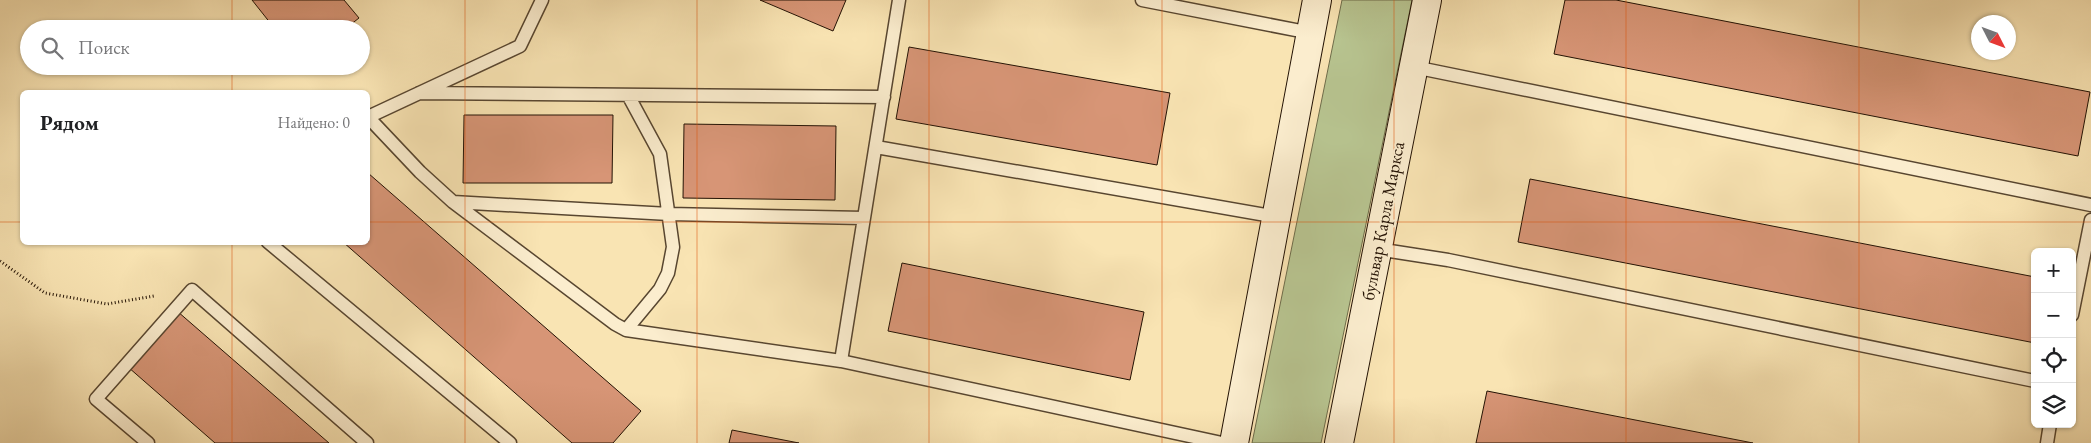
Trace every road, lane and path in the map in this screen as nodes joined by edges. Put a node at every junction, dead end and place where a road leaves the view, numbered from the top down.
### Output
1 (542, 0) edge
2 (899, 0) edge
3 (1142, 0) edge
4 (1317, 0) edge
5 (1427, 0) edge
6 (1311, 33) junction
7 (1414, 67) junction
8 (419, 93) junction
9 (628, 95) junction
10 (884, 97) junction
11 (370, 116) edge
12 (370, 119) edge
13 (876, 147) junction
14 (453, 202) junction
15 (2091, 205) edge
16 (669, 214) junction
17 (1278, 217) junction
18 (864, 218) junction
19 (2091, 220) edge
20 (272, 245) edge
21 (1377, 249) junction
22 (0, 261) edge
23 (192, 290) junction
24 (2076, 295) edge
25 (626, 330) junction
26 (840, 361) junction
27 (2031, 380) edge
28 (2049, 428) edge
29 (148, 443) edge
30 (367, 443) edge
31 (510, 443) edge
32 (1222, 443) edge
33 (1234, 443) edge
34 (1339, 443) edge
35 (2046, 443) edge

1 - 8 lane
2 - 10 lane
3 - 6 lane
4 - 6 street
5 - 7 street, бульвар Карла Маркса
6 - 17 street
7 - 15 lane
7 - 21 street, бульвар Карла Маркса
8 - 9 lane
8 - 11 lane
9 - 10 lane
9 - 16 lane
10 - 13 lane
12 - 14 lane
13 - 17 lane
13 - 18 lane
14 - 16 lane
14 - 25 lane
16 - 18 lane
16 - 25 lane
17 - 33 street
18 - 26 lane
19 - 24 lane
20 - 31 lane
21 - 27 lane
21 - 34 street, бульвар Карла Маркса
22 - 23 path
23 - 29 lane
23 - 30 lane
25 - 26 lane
26 - 32 lane
28 - 35 lane

